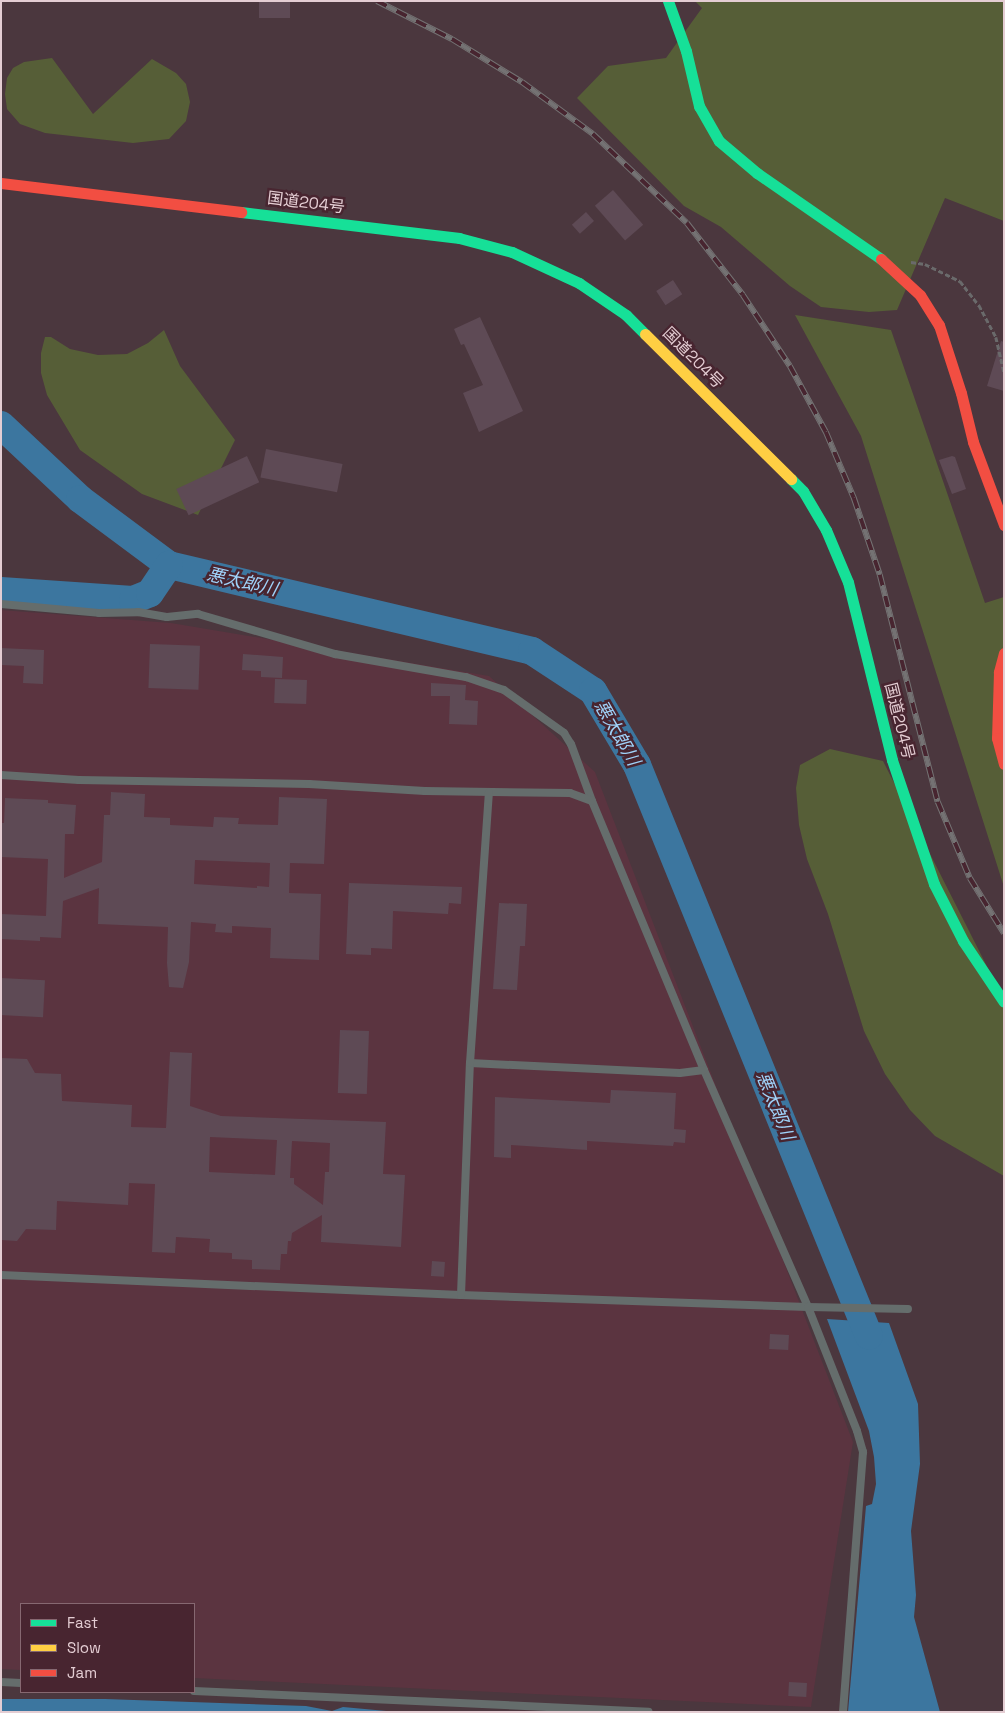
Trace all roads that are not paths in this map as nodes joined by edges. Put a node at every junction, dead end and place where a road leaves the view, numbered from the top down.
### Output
1 (668, 1) edge
2 (1, 183) edge
3 (1004, 525) edge
4 (1, 604) edge
5 (1004, 653) edge
6 (1004, 764) edge
7 (1, 775) edge
8 (490, 793) junction
9 (592, 801) junction
10 (1004, 1002) edge
11 (470, 1063) junction
12 (704, 1070) junction
13 (1, 1275) edge
14 (461, 1295) junction
15 (808, 1307) junction
16 (908, 1308) dead end
17 (1, 1682) edge
18 (20, 1683) edge
19 (195, 1691) edge
20 (649, 1712) edge
21 (842, 1712) edge

1 - 3 main road
2 - 10 main road, 国道204号
4 - 9 lane
5 - 6 main road
7 - 8 lane
8 - 9 lane
8 - 11 lane
9 - 12 lane
11 - 12 lane
11 - 14 lane
12 - 15 lane
13 - 14 lane
14 - 15 lane
15 - 16 lane
15 - 21 lane
17 - 18 lane
19 - 20 lane

